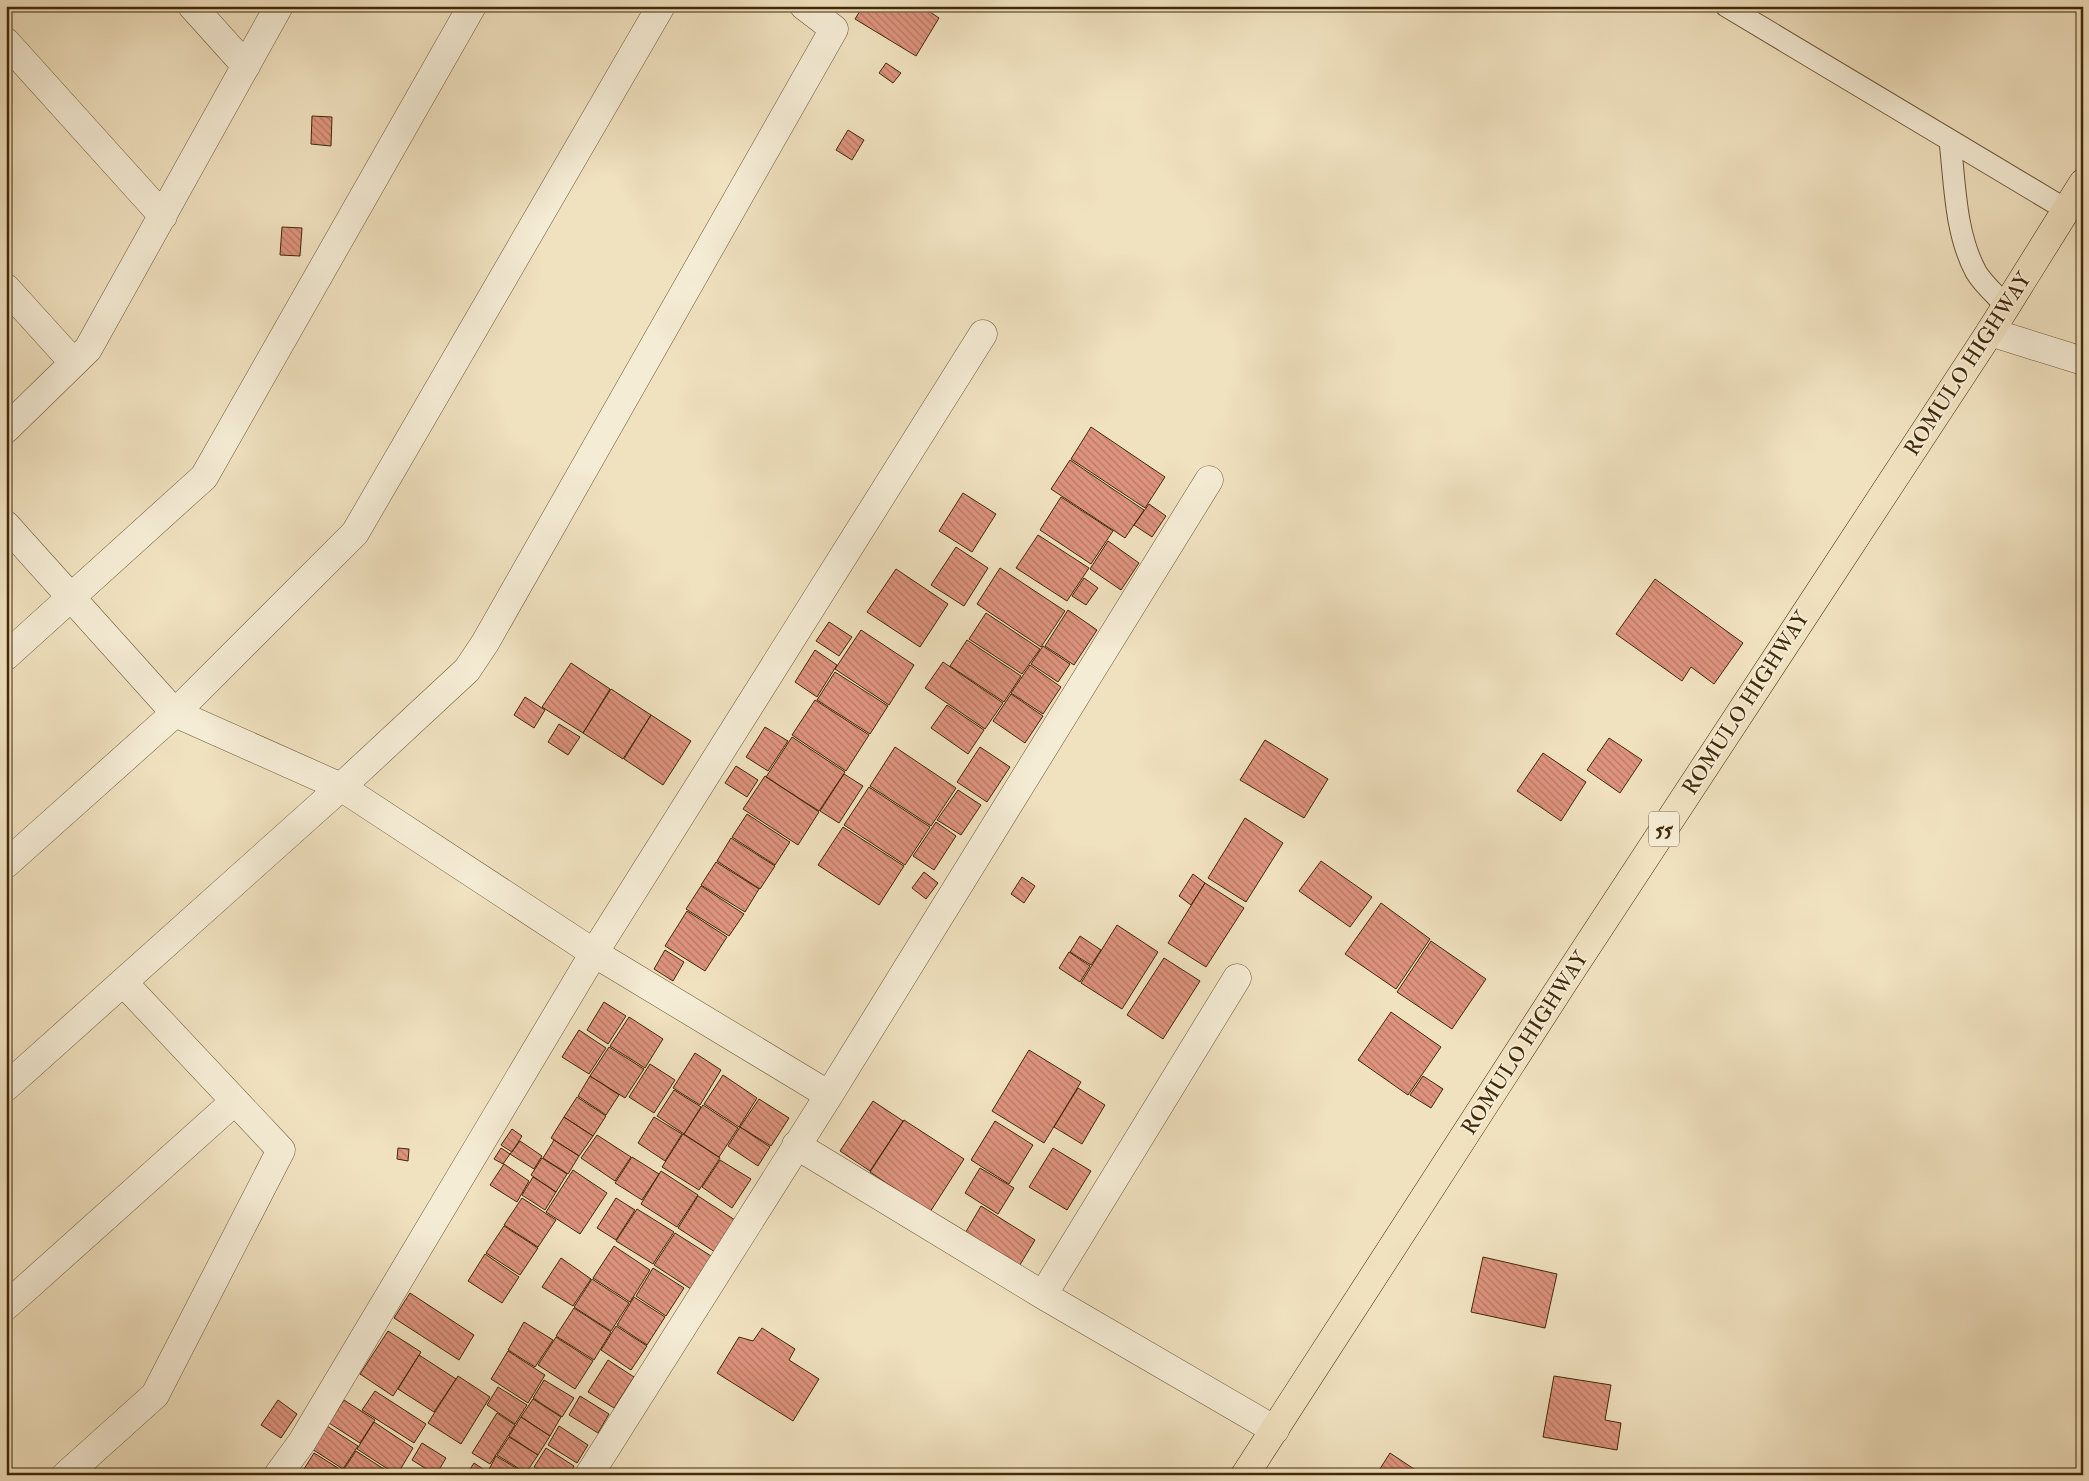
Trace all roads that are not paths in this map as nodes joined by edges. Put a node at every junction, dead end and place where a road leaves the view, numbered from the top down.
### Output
1 (192, 6) edge
2 (280, 6) edge
3 (472, 6) edge
4 (661, 6) edge
5 (804, 6) edge
6 (1726, 6) edge
7 (6, 42) edge
8 (246, 66) junction
9 (1950, 141) junction
10 (2083, 183) edge
11 (2065, 210) junction
12 (163, 216) junction
13 (6, 288) edge
14 (2006, 306) junction
15 (1990, 332) junction
16 (983, 334) dead end
17 (2083, 361) edge
18 (74, 363) junction
19 (6, 429) edge
20 (1209, 480) dead end
21 (6, 525) edge
22 (71, 598) junction
23 (6, 656) edge
24 (175, 713) junction
25 (341, 787) junction
26 (6, 864) edge
27 (594, 953) junction
28 (1237, 978) dead end
29 (124, 982) junction
30 (6, 1087) edge
31 (828, 1095) junction
32 (235, 1101) junction
33 (796, 1145) junction
34 (1043, 1295) junction
35 (6, 1306) edge
36 (1276, 1430) junction
37 (66, 1475) edge
38 (278, 1475) edge
39 (590, 1475) edge
40 (1245, 1475) edge

1 - 8 street
2 - 8 street
3 - 22 street
4 - 24 street
5 - 25 street
6 - 9 lane
7 - 12 street
8 - 12 street
9 - 11 lane
9 - 14 lane
10 - 11 highway, ROMULO HIGHWAY / 55
11 - 14 highway, ROMULO HIGHWAY / 55
12 - 18 street
13 - 18 street
14 - 15 highway, ROMULO HIGHWAY / 55
15 - 17 street
15 - 36 highway, ROMULO HIGHWAY / 55
16 - 27 street
18 - 19 street
20 - 31 street
21 - 22 street
22 - 23 street
22 - 24 street
24 - 25 street
24 - 26 street
25 - 27 street
25 - 29 street
27 - 31 street
27 - 38 street
28 - 34 street
29 - 30 street
29 - 32 street
31 - 33 street
32 - 35 street
32 - 37 street
33 - 34 street
33 - 39 street
34 - 36 street
36 - 40 highway, ROMULO HIGHWAY / 55

